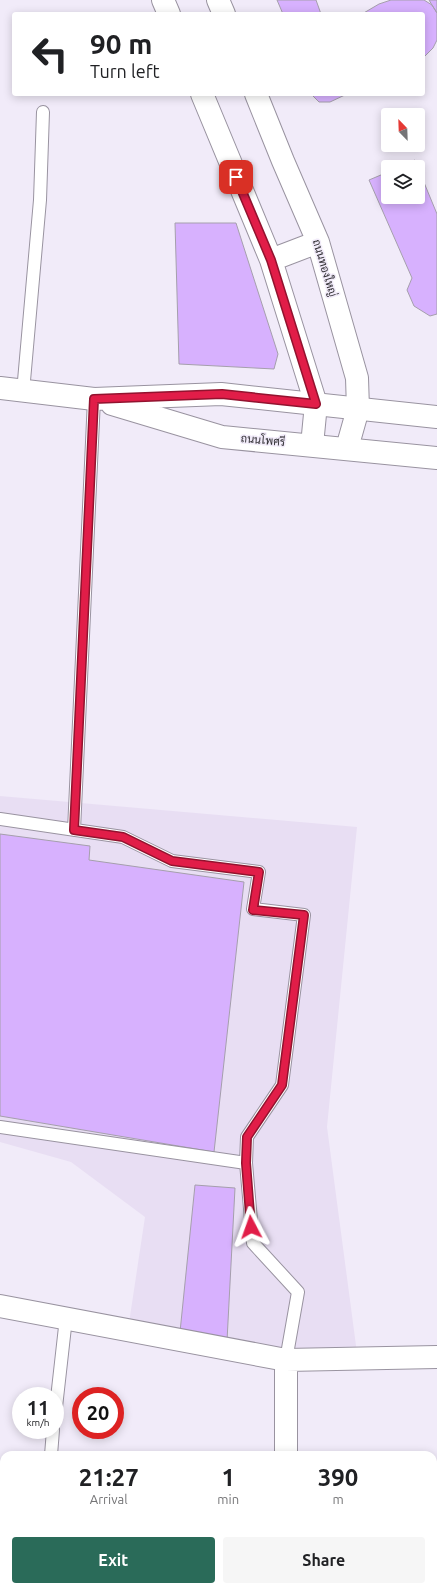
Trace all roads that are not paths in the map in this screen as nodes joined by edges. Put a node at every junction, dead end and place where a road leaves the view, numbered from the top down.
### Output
1 (163, 0) edge
2 (218, 0) edge
3 (168, 12) edge
4 (223, 12) edge
5 (203, 96) edge
6 (257, 96) edge
7 (43, 112) dead end
8 (318, 242) junction
9 (271, 260) junction
10 (0, 388) edge
11 (23, 392) junction
12 (94, 399) junction
13 (316, 404) junction
14 (358, 409) junction
15 (437, 417) edge
16 (222, 436) junction
17 (312, 444) junction
18 (347, 448) junction
19 (437, 459) edge
20 (0, 819) edge
21 (74, 830) junction
22 (0, 1127) edge
23 (246, 1163) junction
24 (0, 1306) edge
25 (66, 1318) junction
26 (437, 1357) edge
27 (286, 1360) junction
28 (58, 1387) edge
29 (52, 1439) edge
30 (50, 1451) edge
31 (286, 1451) edge

1 - 3 street
2 - 4 street
5 - 9 street
6 - 8 street, ถนนทองใหญ่
7 - 11 lane
8 - 9 street
8 - 14 street, ถนนทองใหญ่
9 - 13 street
10 - 11 street, ถนนโพศรี
11 - 12 street, ถนนโพศรี
12 - 13 street, ถนนโพศรี
12 - 16 street, ถนนโพศรี
12 - 21 lane
13 - 14 street, ถนนโพศรี
13 - 17 street
14 - 15 street, ถนนโพศรี
14 - 18 street, ถนนทองใหญ่
16 - 17 street, ถนนโพศรี
16 - 19 street
17 - 18 street, ถนนโพศรี
18 - 19 street, ถนนโพศรี
20 - 21 lane
21 - 23 lane
22 - 23 lane
23 - 27 lane
24 - 25 street
25 - 27 street
25 - 28 lane
26 - 27 street
27 - 31 street
29 - 30 lane

